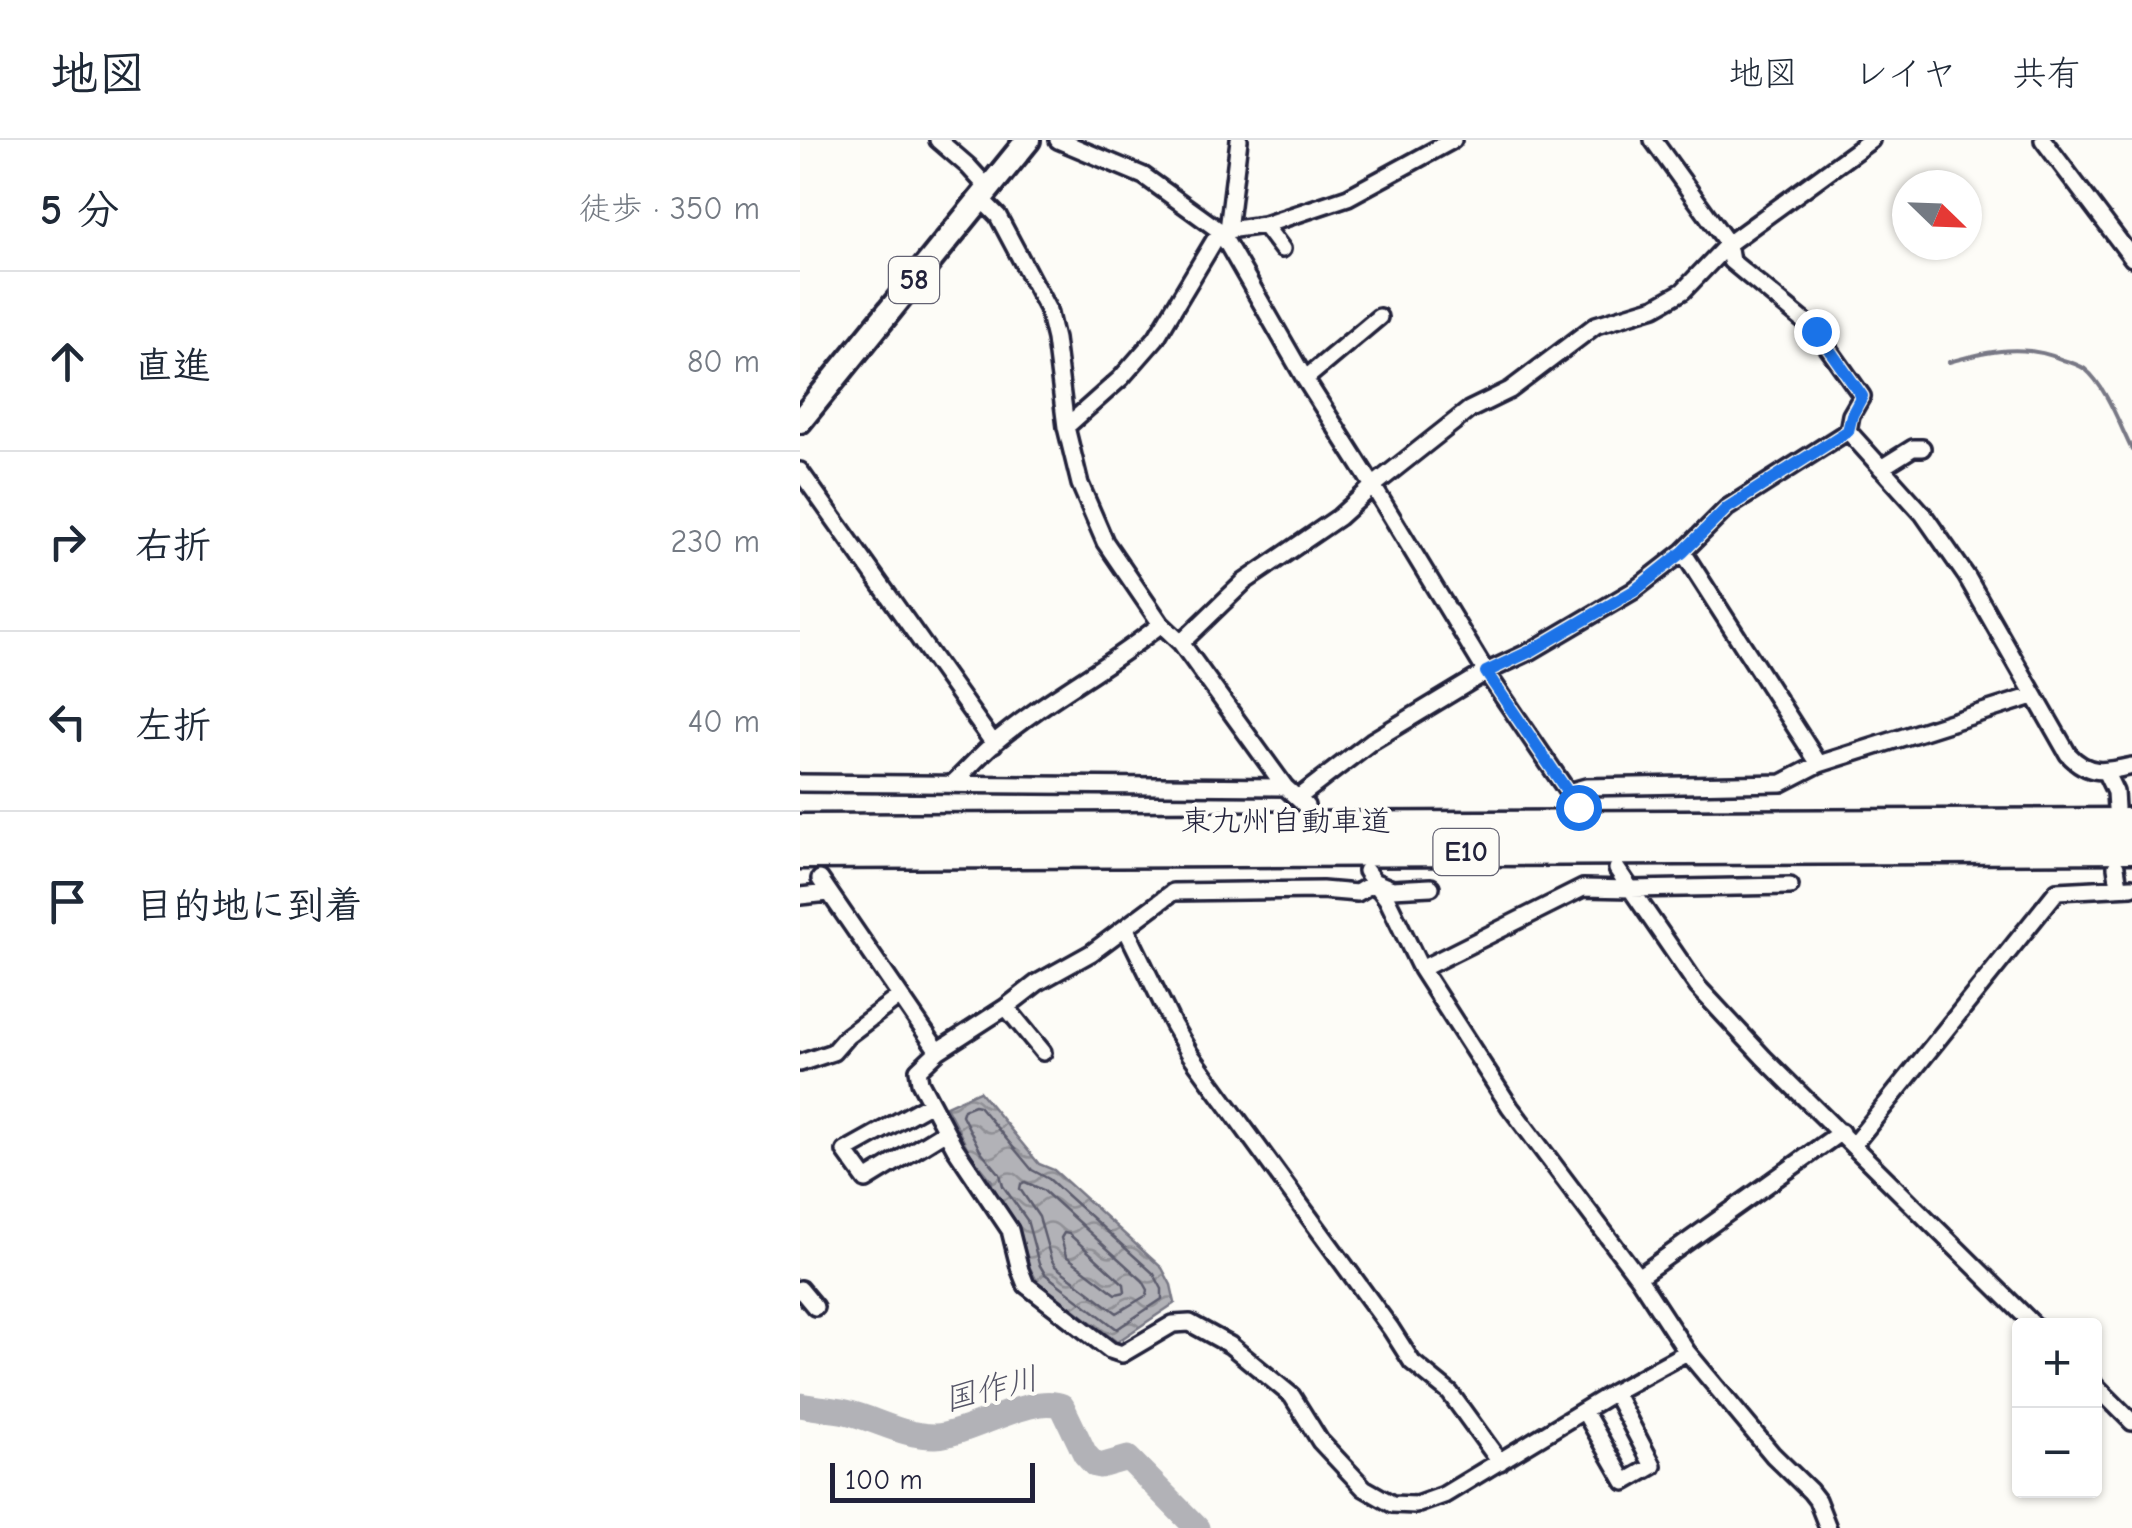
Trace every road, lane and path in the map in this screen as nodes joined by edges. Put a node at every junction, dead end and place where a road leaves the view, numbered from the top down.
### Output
1 (938, 140) edge
2 (1028, 140) edge
3 (1058, 140) edge
4 (1239, 140) edge
5 (1453, 140) edge
6 (1653, 140) edge
7 (1870, 140) edge
8 (2043, 140) edge
9 (984, 193) junction
10 (1264, 225) junction
11 (1224, 231) junction
12 (1728, 244) junction
13 (1282, 249) dead end
14 (2132, 258) edge
15 (1379, 317) dead end
16 (1305, 379) junction
17 (800, 420) edge
18 (1066, 426) junction
19 (1848, 431) junction
20 (1922, 448) dead end
21 (1881, 468) junction
22 (800, 470) edge
23 (1373, 486) junction
24 (1683, 552) junction
25 (1162, 624) junction
26 (1181, 642) junction
27 (1486, 672) junction
28 (2033, 696) junction
29 (994, 744) junction
30 (1819, 764) junction
31 (2132, 766) edge
32 (2104, 771) junction
33 (954, 783) junction
34 (800, 784) edge
35 (1285, 787) junction
36 (1568, 792) junction
37 (1578, 807) dead end
38 (2124, 815) edge
39 (800, 829) edge
40 (800, 854) edge
41 (2124, 857) edge
42 (1617, 870) dead end
43 (1370, 876) junction
44 (820, 879) dead end
45 (1790, 886) dead end
46 (1431, 887) dead end
47 (2126, 887) edge
48 (1630, 889) junction
49 (830, 893) junction
50 (800, 896) edge
51 (1126, 929) junction
52 (1420, 969) junction
53 (900, 996) junction
54 (1006, 1007) junction
55 (938, 1051) junction
56 (1043, 1052) dead end
57 (800, 1063) edge
58 (931, 1103) junction
59 (946, 1130) junction
60 (1840, 1132) junction
61 (1854, 1144) junction
62 (1638, 1277) junction
63 (800, 1289) edge
64 (815, 1307) dead end
65 (2027, 1318) edge
66 (1688, 1352) junction
67 (1614, 1392) junction
68 (2102, 1392) edge
69 (1584, 1411) junction
70 (2132, 1422) edge
71 (1500, 1462) junction
72 (1828, 1528) edge

1 - 9 street
2 - 9 main road, 58
3 - 11 street
4 - 11 street
5 - 10 street
6 - 12 street
7 - 12 street
8 - 14 street
9 - 17 main road, 58
9 - 18 street
10 - 11 street
10 - 13 street
11 - 16 street
11 - 18 street
12 - 19 street
12 - 23 street
15 - 16 street
16 - 23 street
18 - 25 street
19 - 21 street
19 - 24 street
20 - 21 street
21 - 28 street
22 - 29 street
23 - 26 street
23 - 27 street
24 - 27 street
24 - 30 street
25 - 26 street
25 - 29 street
26 - 35 street
27 - 35 street
27 - 36 street
28 - 30 street
28 - 32 street
29 - 33 street
30 - 36 street
31 - 32 street
32 - 38 street
33 - 34 street
33 - 35 street
36 - 37 street
38 - 39 highway, 東九州自動車道 / E10
40 - 41 highway, 東九州自動車道 / E10
41 - 47 street
42 - 48 street
43 - 46 street
43 - 51 street
43 - 52 street
44 - 49 street
45 - 48 street
47 - 61 street
48 - 52 street
48 - 60 street
49 - 50 street
49 - 53 street
51 - 54 street
51 - 71 street
52 - 62 street
53 - 55 street
53 - 57 street
54 - 55 street
54 - 56 street
55 - 58 street
58 - 59 street
58 - 59 street
59 - 71 street
60 - 61 street
60 - 62 street
61 - 65 street
62 - 66 street
63 - 64 street
66 - 67 street
66 - 72 street
67 - 69 street
67 - 69 street
68 - 70 street
69 - 71 street

